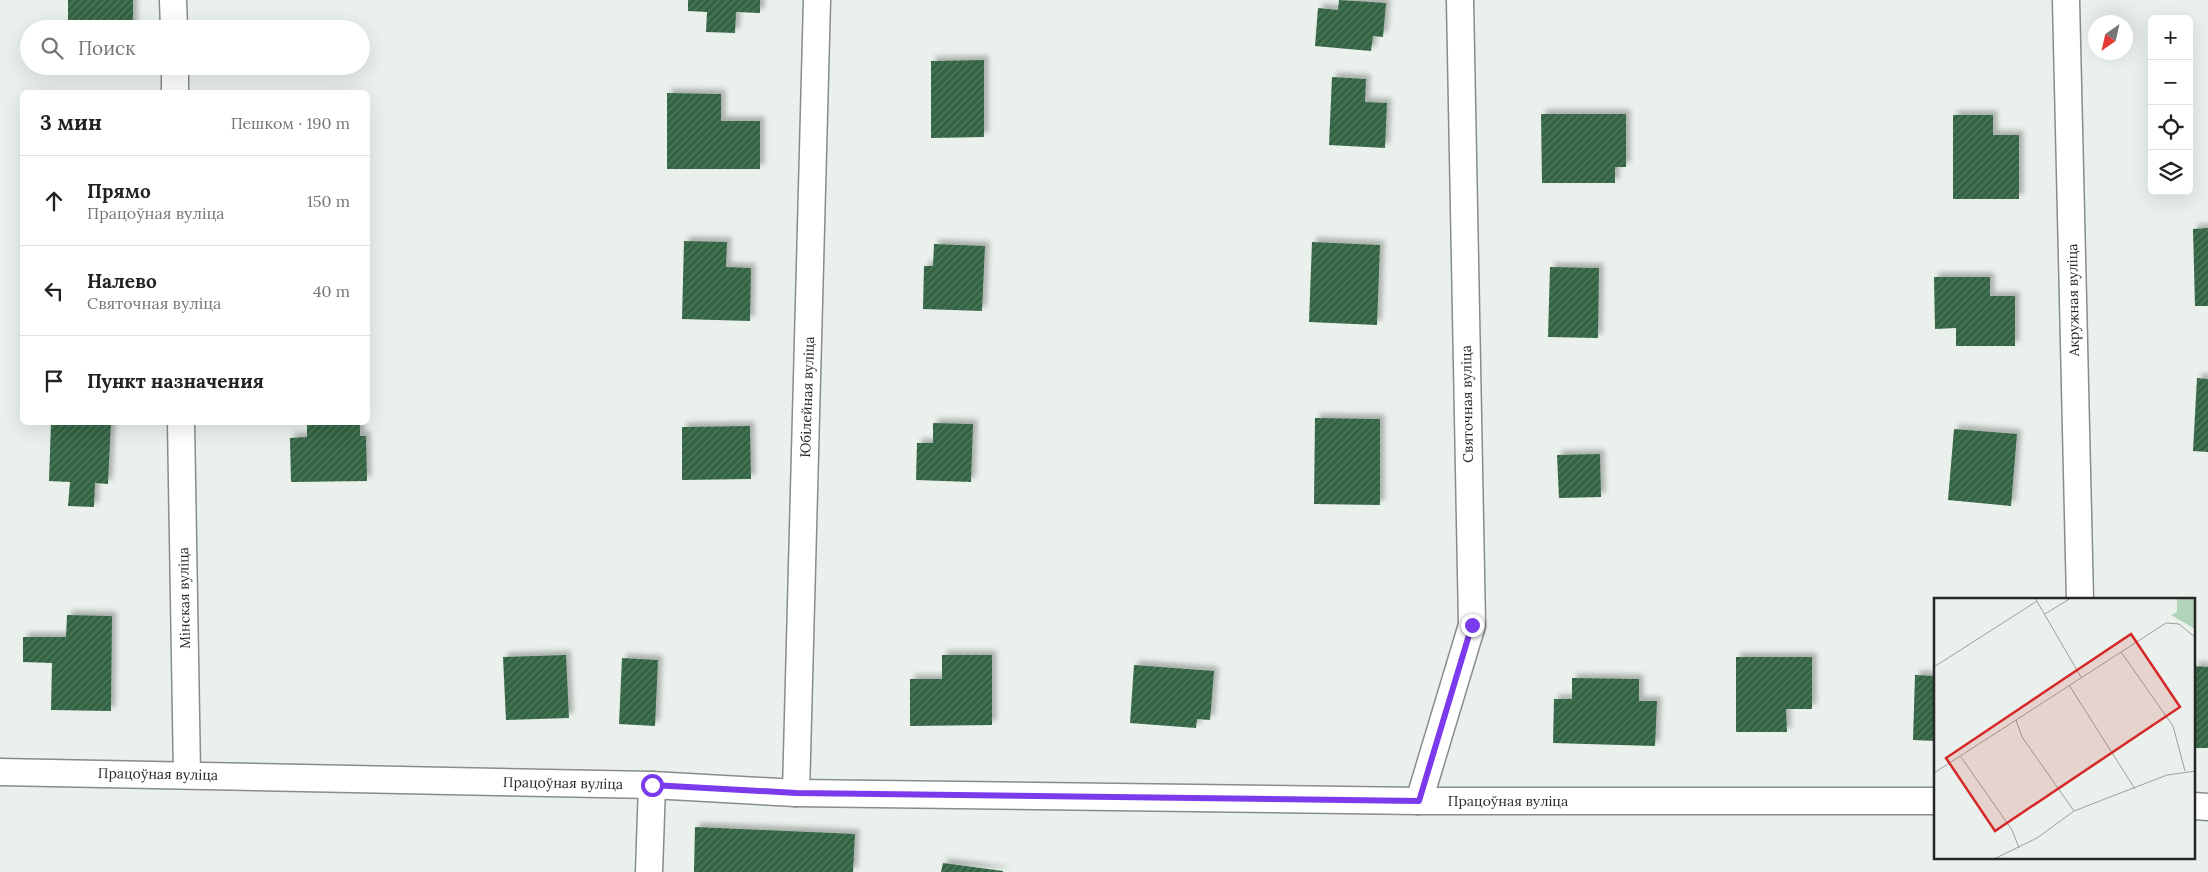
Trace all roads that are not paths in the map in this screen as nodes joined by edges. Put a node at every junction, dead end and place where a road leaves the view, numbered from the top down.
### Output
1 (174, 0) edge
2 (817, 0) edge
3 (1460, 0) edge
4 (2066, 0) edge
5 (174, 20) edge
6 (175, 75) edge
7 (175, 90) edge
8 (181, 425) edge
9 (2080, 598) edge
10 (0, 772) edge
11 (187, 774) junction
12 (652, 785) junction
13 (796, 793) junction
14 (1419, 801) junction
15 (1934, 801) edge
16 (649, 872) edge

1 - 5 street
2 - 13 street, Юбілейная вуліца
3 - 14 street, Святочная вуліца
4 - 9 street, Акружная вуліца
6 - 7 street
8 - 11 street, Мінская вуліца
10 - 11 street, Працоўная вуліца
11 - 12 street, Працоўная вуліца
12 - 13 street, Працоўная вуліца
12 - 16 street
13 - 14 street, Працоўная вуліца
14 - 15 street, Працоўная вуліца

